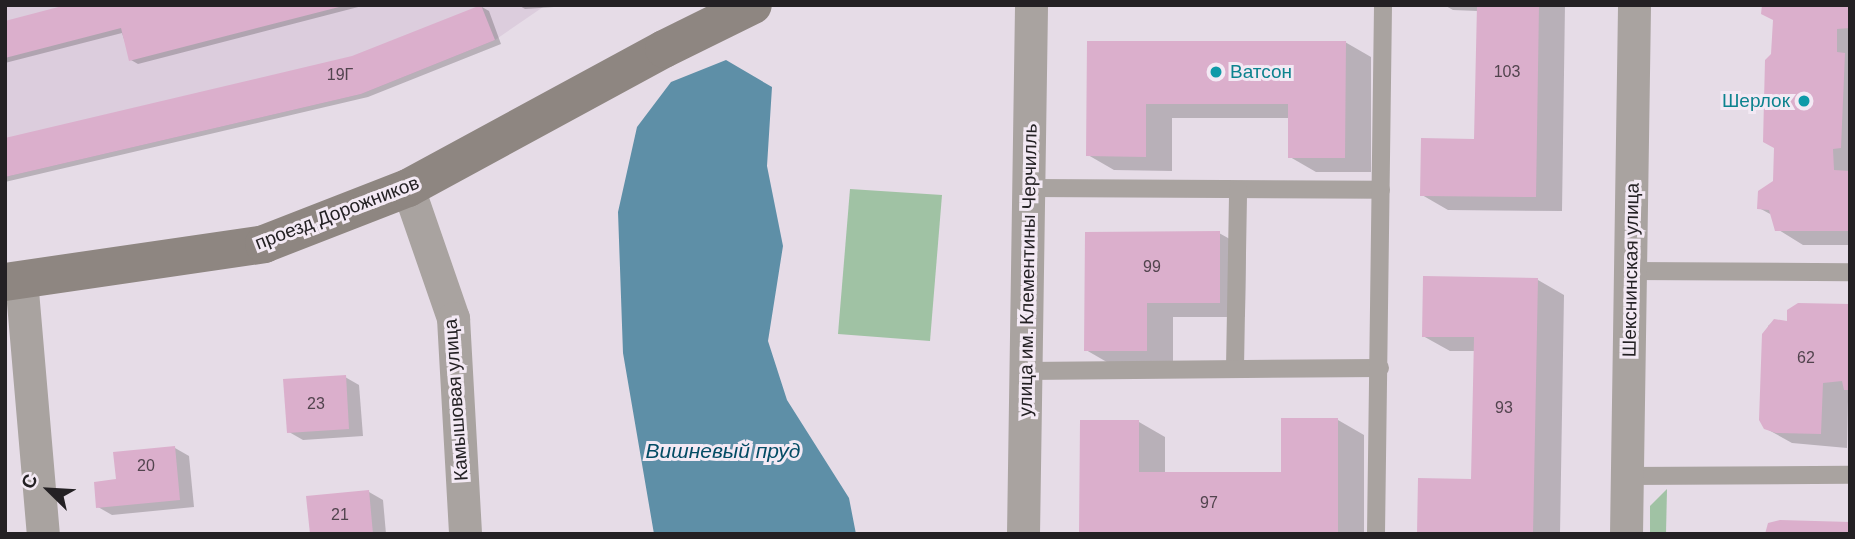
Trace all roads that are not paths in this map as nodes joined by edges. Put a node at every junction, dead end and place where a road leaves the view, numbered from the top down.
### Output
1 (753, 5) edge
2 (1031, 5) edge
3 (1383, 5) edge
4 (1634, 5) edge
5 (408, 188) junction
6 (1031, 188) junction
7 (1238, 190) junction
8 (1381, 190) junction
9 (1631, 271) junction
10 (1850, 272) edge
11 (13, 281) edge
12 (1235, 368) junction
13 (1380, 368) junction
14 (1026, 371) junction
15 (1850, 475) edge
16 (1628, 476) junction
17 (43, 534) edge
18 (465, 534) edge
19 (1023, 534) edge
20 (1377, 534) edge
21 (1626, 534) edge

1 - 5 main road, проезд Дорожников
2 - 6 street, улица им. Клементины Черчилль
3 - 8 lane
4 - 9 street, Шекснинская улица
5 - 11 main road, проезд Дорожников
5 - 18 street, Камышовая улица
6 - 7 lane
6 - 14 street, улица им. Клементины Черчилль
7 - 8 lane
7 - 12 lane
8 - 13 lane
9 - 10 lane
9 - 16 street, Шекснинская улица
11 - 17 street
12 - 13 lane
12 - 14 lane
13 - 20 lane
14 - 19 street, улица им. Клементины Черчилль
15 - 16 lane
16 - 21 street, Шекснинская улица

